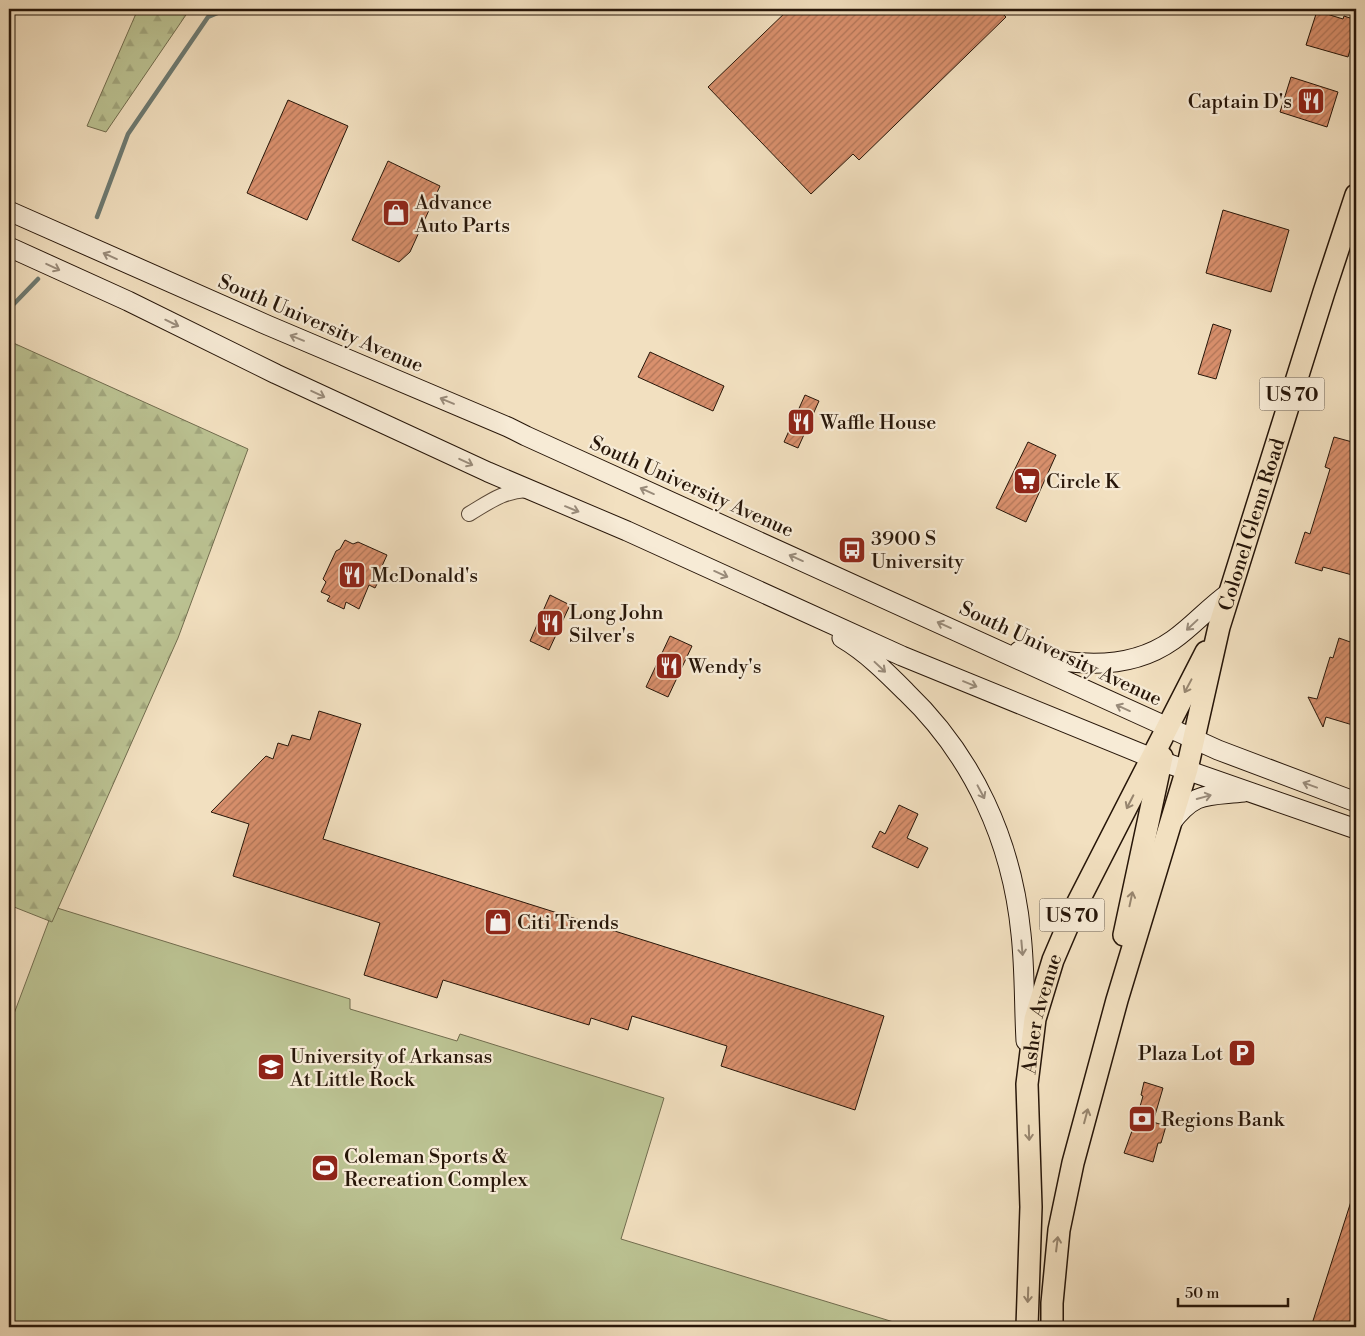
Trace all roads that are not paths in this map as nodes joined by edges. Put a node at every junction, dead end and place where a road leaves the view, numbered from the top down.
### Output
1 (1356, 195) edge
2 (14, 213) edge
3 (9, 247) edge
4 (527, 490) junction
5 (469, 514) dead end
6 (1229, 593) junction
7 (781, 601) junction
8 (1219, 627) junction
9 (969, 636) junction
10 (1168, 727) junction
11 (1194, 739) junction
12 (1156, 760) junction
13 (1187, 769) junction
14 (1250, 791) junction
15 (1356, 802) edge
16 (1170, 826) junction
17 (1356, 829) edge
18 (1117, 1000) junction
19 (1027, 1084) junction
20 (1027, 1327) edge
21 (1052, 1327) edge

1 - 6 main road, Colonel Glenn Road / US 70
9 -> 2 main road, South University Avenue
3 -> 4 main road
4 - 5 street
4 -> 7 main road
6 - 8 main road, Colonel Glenn Road / US 70
6 -> 9 main road
7 -> 12 main road
7 -> 19 main road
8 -> 10 main road, Colonel Glenn Road / US 70
8 - 11 main road, Colonel Glenn Road / US 70
10 -> 9 main road, South University Avenue
10 - 11 main road, South University Avenue
10 - 12 main road, Colonel Glenn Road
11 - 13 main road, US 70
15 -> 11 main road, South University Avenue
12 - 13 main road
18 -> 12 main road
12 -> 19 main road, Asher Avenue / US 70
13 - 14 main road
13 - 16 main road, US 70
16 -> 14 main road
14 - 17 main road
16 - 18 main road, US 70
21 -> 18 main road, US 70
19 -> 20 main road, Asher Avenue / US 70

